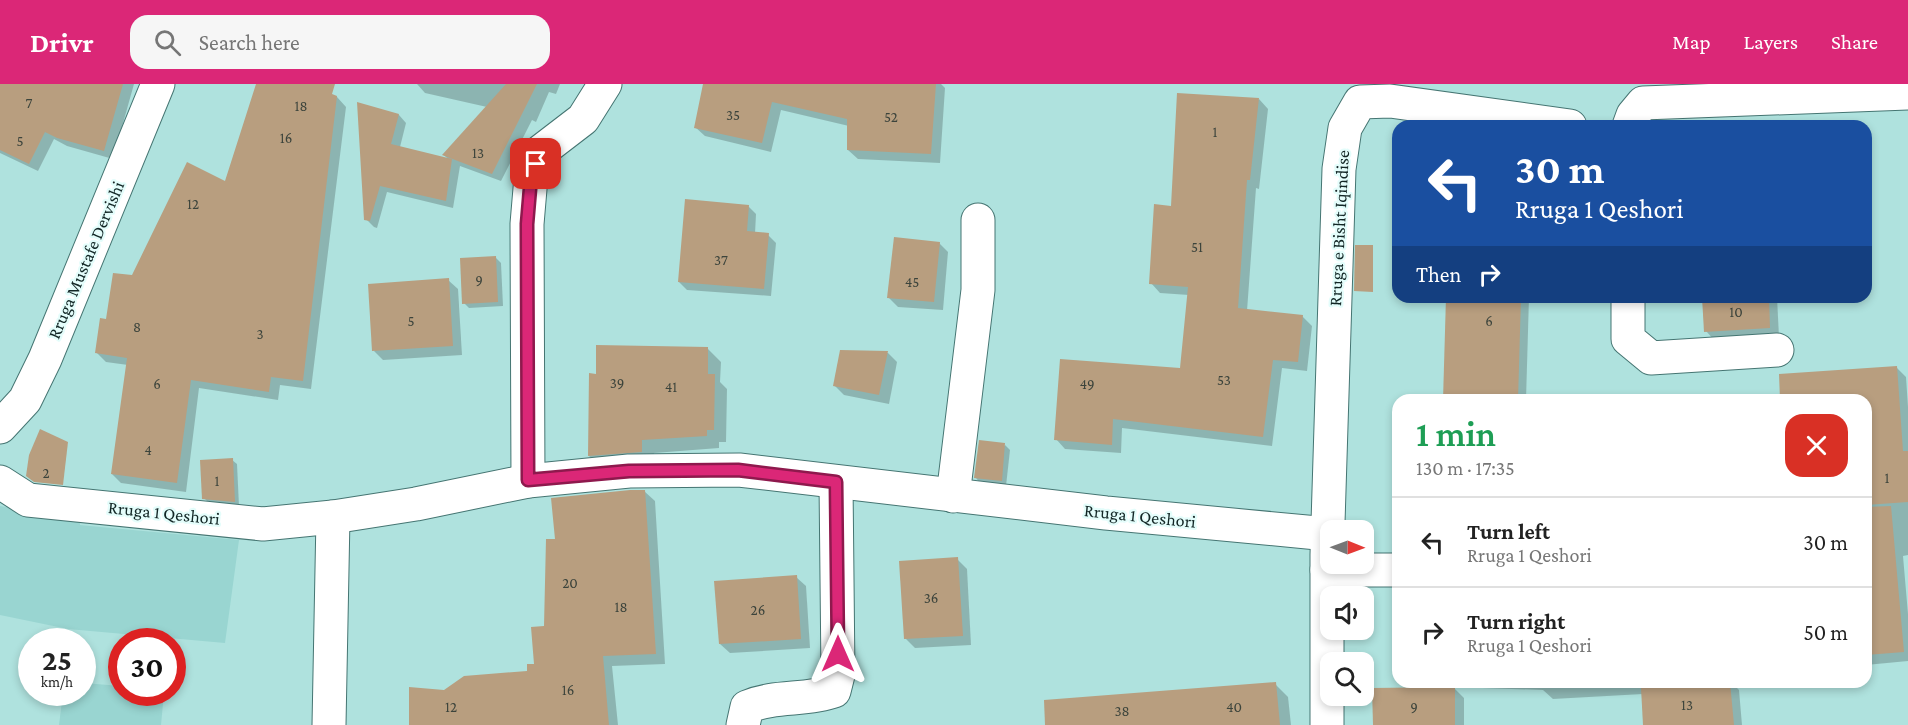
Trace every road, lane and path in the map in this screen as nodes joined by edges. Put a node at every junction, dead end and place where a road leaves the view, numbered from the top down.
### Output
1 (159, 84) edge
2 (606, 84) edge
3 (1908, 93) edge
4 (1527, 120) edge
5 (1631, 120) edge
6 (978, 220) dead end
7 (1628, 303) edge
8 (1777, 350) dead end
9 (0, 427) edge
10 (528, 480) junction
11 (0, 482) edge
12 (836, 482) junction
13 (953, 496) junction
14 (333, 517) junction
15 (1328, 520) edge
16 (1320, 533) edge
17 (1374, 570) edge
18 (1392, 570) edge
19 (1327, 574) edge
20 (329, 725) edge
21 (743, 725) edge
22 (1327, 725) edge

1 - 9 street, Rruga Mustafe Dervishi
2 - 10 street
3 - 5 street
4 - 15 street, Rruga e Bisht Iqindise
6 - 13 street
7 - 8 street
10 - 12 street, Rruga 1 Qeshori
10 - 14 street, Rruga 1 Qeshori
11 - 14 street, Rruga 1 Qeshori
12 - 13 street, Rruga 1 Qeshori
12 - 21 street
13 - 16 street, Rruga 1 Qeshori
14 - 20 street
17 - 18 street
19 - 22 street

